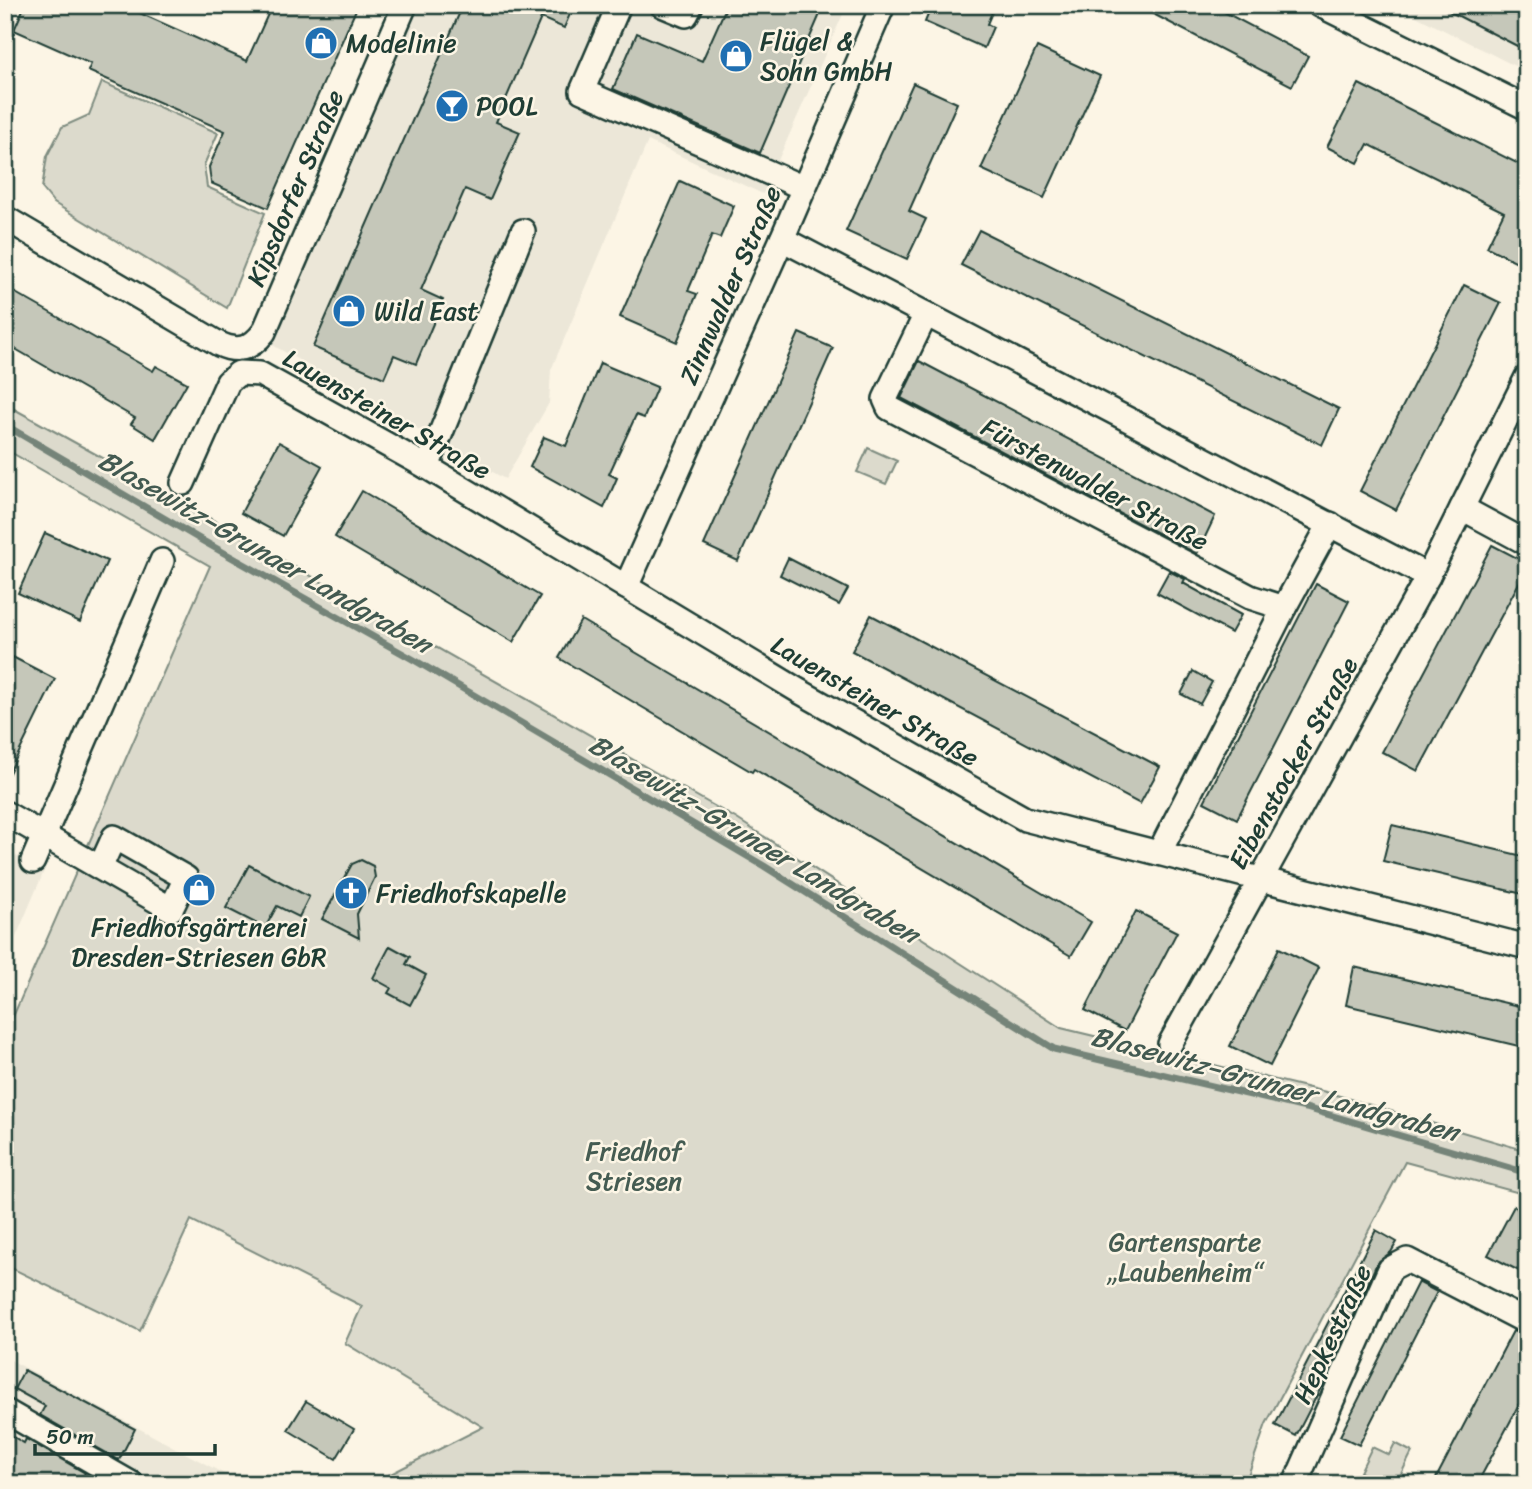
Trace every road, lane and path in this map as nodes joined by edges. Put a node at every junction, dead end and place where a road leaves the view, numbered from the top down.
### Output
1 (405, 5) edge
2 (619, 5) edge
3 (662, 5) edge
4 (691, 5) edge
5 (883, 5) edge
6 (1320, 5) edge
7 (1527, 108) edge
8 (804, 188) junction
9 (5, 218) edge
10 (523, 231) dead end
11 (782, 239) junction
12 (926, 314) junction
13 (246, 348) joint
14 (1527, 377) edge
15 (427, 467) junction
16 (183, 484) dead end
17 (1462, 508) junction
18 (1330, 524) junction
19 (1527, 543) edge
20 (162, 561) dead end
21 (1428, 576) junction
22 (626, 587) junction
23 (1284, 608) junction
24 (5, 813) edge
25 (38, 849) junction
26 (1158, 853) junction
27 (100, 868) dead end
28 (1261, 880) junction
29 (1527, 947) edge
30 (1170, 1044) dead end
31 (1527, 1322) edge
32 (5, 1410) edge
33 (132, 1484) edge
34 (1295, 1484) edge

1 - 13 street, Kipsdorfer Straße
2 - 8 street
3 - 4 street
5 - 8 street, Zinnwalder Straße
6 - 7 street
8 - 11 street, Zinnwalder Straße
9 - 13 street, Lauensteiner Straße
10 - 15 street
11 - 12 street
11 - 22 street, Zinnwalder Straße
12 - 18 street
12 - 23 street, Fürstenwalder Straße
14 - 17 street, Eibenstocker Straße
15 - 16 street, Lauensteiner Straße
15 - 22 street, Lauensteiner Straße
17 - 19 street
17 - 21 street, Eibenstocker Straße
18 - 21 street
18 - 23 street
20 - 25 street
21 - 28 street, Eibenstocker Straße
22 - 26 street, Lauensteiner Straße
23 - 26 street
24 - 25 street
25 - 27 street
26 - 28 street, Lauensteiner Straße
28 - 29 street, Lauensteiner Straße
28 - 30 street, Eibenstocker Straße
31 - 34 street, Hepkestraße
32 - 33 street

